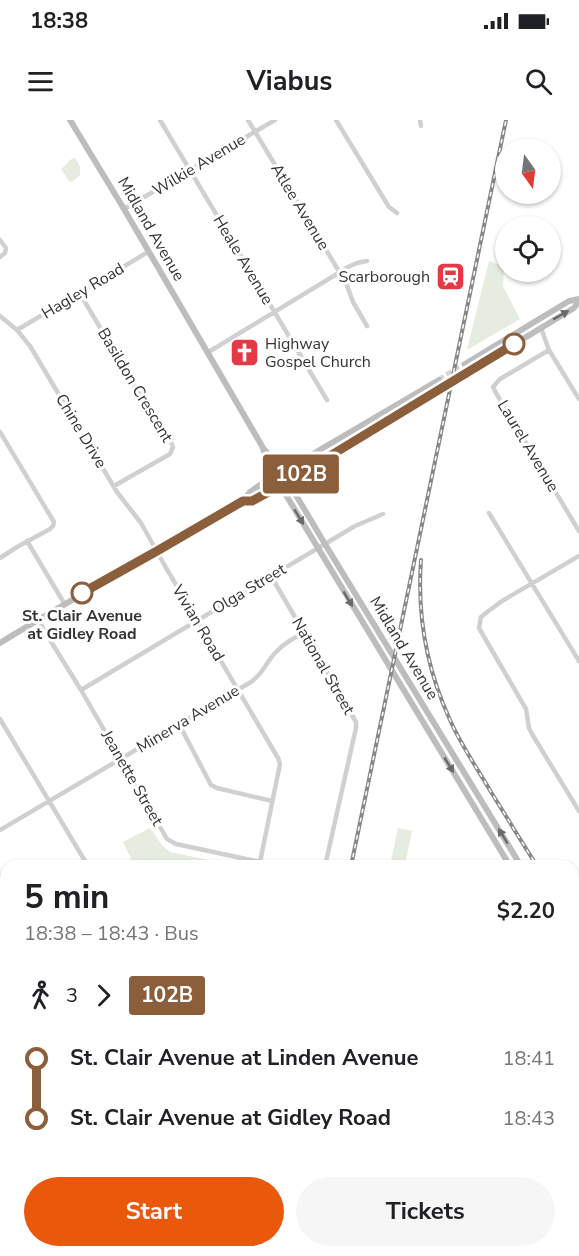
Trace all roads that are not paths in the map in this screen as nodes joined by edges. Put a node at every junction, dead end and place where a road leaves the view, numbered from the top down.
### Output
1 (70, 120) edge
2 (160, 120) edge
3 (248, 120) edge
4 (275, 120) edge
5 (336, 120) edge
6 (255, 132) junction
7 (190, 170) junction
8 (124, 209) junction
9 (397, 213) dead end
10 (0, 240) edge
11 (148, 252) junction
12 (0, 257) edge
13 (367, 261) dead end
14 (340, 273) junction
15 (79, 292) junction
16 (579, 300) edge
17 (275, 313) junction
18 (0, 316) edge
19 (539, 319) junction
20 (368, 326) dead end
21 (541, 327) junction
22 (17, 330) junction
23 (549, 350) junction
24 (207, 353) junction
25 (465, 364) tunnel mouth
26 (462, 376) tunnel mouth
27 (439, 380) tunnel mouth
28 (436, 392) tunnel mouth
29 (579, 399) edge
30 (327, 400) dead end
31 (0, 432) edge
32 (262, 446) junction
33 (282, 473) junction
34 (275, 477) junction
35 (287, 482) junction
36 (114, 486) junction
37 (280, 486) junction
38 (243, 501) junction
39 (489, 513) dead end
40 (383, 514) dead end
41 (579, 531) edge
42 (27, 541) junction
43 (325, 544) junction
44 (318, 549) junction
45 (157, 551) junction
46 (579, 556) edge
47 (0, 558) edge
48 (271, 576) junction
49 (532, 584) junction
50 (64, 603) junction
51 (40, 618) junction
52 (197, 620) junction
53 (304, 633) junction
54 (0, 643) edge
55 (579, 661) edge
56 (81, 690) junction
57 (238, 690) junction
58 (0, 719) edge
59 (178, 724) junction
60 (121, 758) junction
61 (49, 801) junction
62 (272, 801) junction
63 (579, 811) edge
64 (0, 830) edge
65 (84, 860) edge
66 (251, 860) edge
67 (260, 860) edge
68 (326, 860) edge
69 (506, 860) edge
70 (517, 860) edge

1 - 8 main road, Midland Avenue
2 - 7 street, Heale Avenue
3 - 6 street, Atlee Avenue
4 - 6 street, Wilkie Avenue
5 - 9 street
6 - 7 street, Wilkie Avenue
6 - 14 street, Atlee Avenue
7 - 8 street, Wilkie Avenue
7 - 17 street, Heale Avenue
8 - 11 main road, Midland Avenue
10 - 12 street
11 - 15 street, Hagley Road
11 - 24 main road, Midland Avenue
13 - 14 street
14 - 17 street
14 - 20 street, Atlee Avenue
15 - 22 street, Hagley Road
15 - 36 street, Basildon Crescent
16 - 19 main road
21 -> 16 main road
17 - 24 street
17 - 30 street, Heale Avenue
18 - 22 street, Chine Drive
19 - 21 street
19 - 25 main road
21 - 23 street
21 - 26 main road
22 - 36 street, Chine Drive
23 - 29 street
23 - 41 street, Laurel Avenue
24 - 32 main road, Midland Avenue
27 - 33 main road
28 - 35 main road
31 - 42 street
32 - 33 main road, Midland Avenue
32 - 34 main road, Midland Avenue
33 - 34 main road
33 - 35 main road, Midland Avenue
34 - 37 main road, Midland Avenue
34 - 38 main road
35 - 37 main road
35 - 43 main road, Midland Avenue
36 - 45 street, Chine Drive
37 - 38 main road
37 -> 44 main road, Midland Avenue
38 - 45 main road
39 - 49 street
40 - 43 street, Olga Street
42 - 47 street
42 - 50 street
43 - 44 street, Olga Street
70 -> 43 main road, Midland Avenue
44 - 48 street, Olga Street
44 -> 69 main road, Midland Avenue
45 - 50 main road
45 - 52 street, Vivian Road
46 - 49 street
48 - 52 street, Olga Street
48 - 53 street, National Street
49 - 55 street
49 - 63 street
50 - 51 main road
51 - 54 main road
51 - 56 street, Jeanette Street
52 - 56 street, Olga Street
52 - 57 street, Vivian Road
53 - 57 street, Minerva Avenue
53 - 68 street, National Street
56 - 60 street, Jeanette Street
57 - 59 street, Minerva Avenue
57 - 62 street, Vivian Road
58 - 61 street
59 - 60 street, Minerva Avenue
59 - 62 street
60 - 61 street, Minerva Avenue
60 - 66 street, Jeanette Street
61 - 64 street, Minerva Avenue
61 - 65 street
62 - 67 street, Vivian Road

